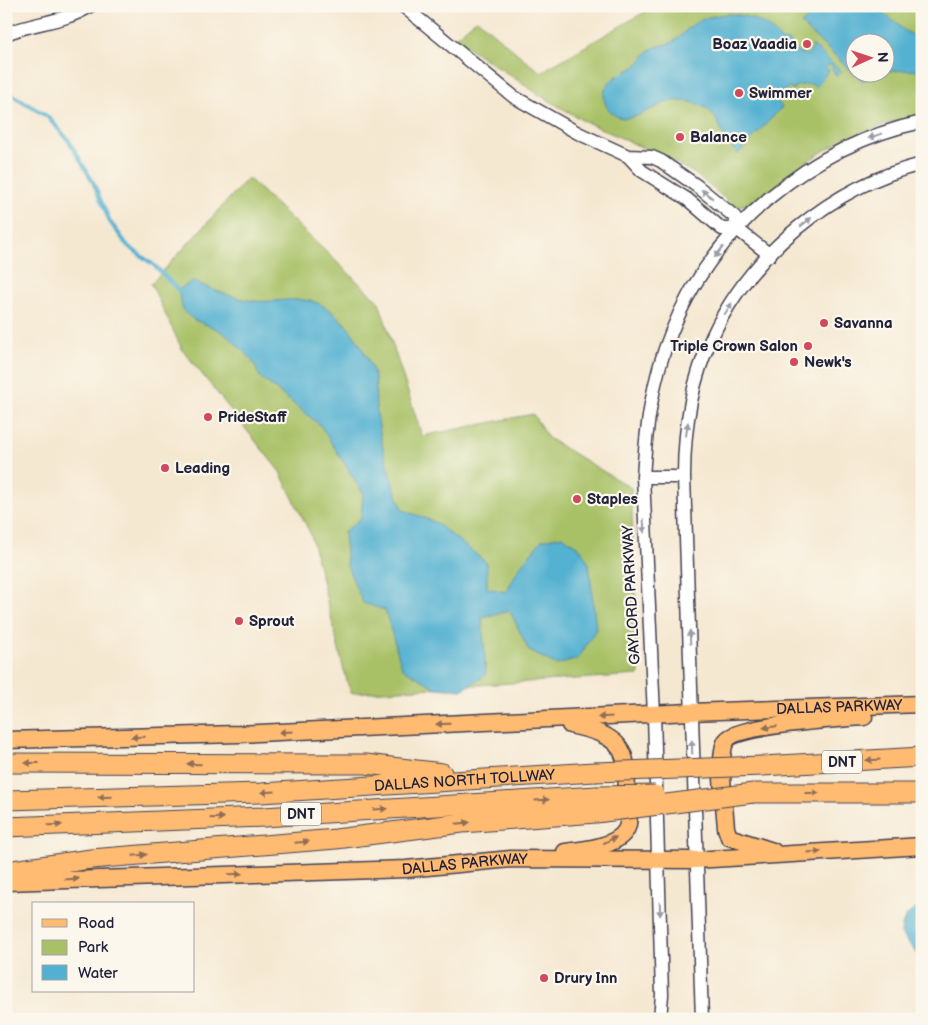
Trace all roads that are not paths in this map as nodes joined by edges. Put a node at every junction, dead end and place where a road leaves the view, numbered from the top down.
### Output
1 (90, 6) edge
2 (403, 6) edge
3 (6, 34) edge
4 (922, 122) edge
5 (628, 156) junction
6 (922, 164) edge
7 (737, 229) junction
8 (770, 255) junction
9 (643, 477) junction
10 (684, 477) junction
11 (922, 705) edge
12 (690, 712) junction
13 (654, 715) junction
14 (544, 720) junction
15 (6, 740) edge
16 (922, 757) edge
17 (6, 763) edge
18 (491, 778) junction
19 (922, 793) edge
20 (6, 800) edge
21 (596, 805) junction
22 (6, 827) edge
23 (922, 846) edge
24 (786, 854) junction
25 (511, 859) junction
26 (658, 860) junction
27 (695, 860) junction
28 (6, 871) edge
29 (6, 882) edge
30 (660, 1019) edge
31 (702, 1019) edge

1 - 3 street
2 - 5 street
4 -> 7 street, GAYLORD PARKWAY
5 - 7 street
7 -> 5 street
8 -> 6 street
7 - 8 street
7 -> 9 street, GAYLORD PARKWAY
10 -> 8 street
9 - 10 street
9 -> 13 street, GAYLORD PARKWAY
12 -> 10 street
11 - 12 main road, DALLAS PARKWAY
11 -> 24 main road
12 - 13 main road, DALLAS PARKWAY
27 -> 12 street
13 -> 14 main road, DALLAS PARKWAY
13 - 26 street, GAYLORD PARKWAY
14 -> 15 main road, DALLAS PARKWAY
25 -> 14 main road
16 -> 18 highway, DALLAS NORTH TOLLWAY / DNT, bridge
18 -> 17 highway
18 -> 20 highway, DALLAS NORTH TOLLWAY / DNT
21 -> 19 highway, DALLAS NORTH TOLLWAY / DNT, bridge
22 -> 21 highway, DALLAS NORTH TOLLWAY / DNT
28 -> 21 highway
24 -> 23 main road, DALLAS PARKWAY
24 - 27 main road, DALLAS PARKWAY
25 - 26 main road, DALLAS PARKWAY
29 -> 25 main road, DALLAS PARKWAY
26 - 27 main road, DALLAS PARKWAY
26 -> 30 street, GAYLORD PARKWAY
27 - 31 street

